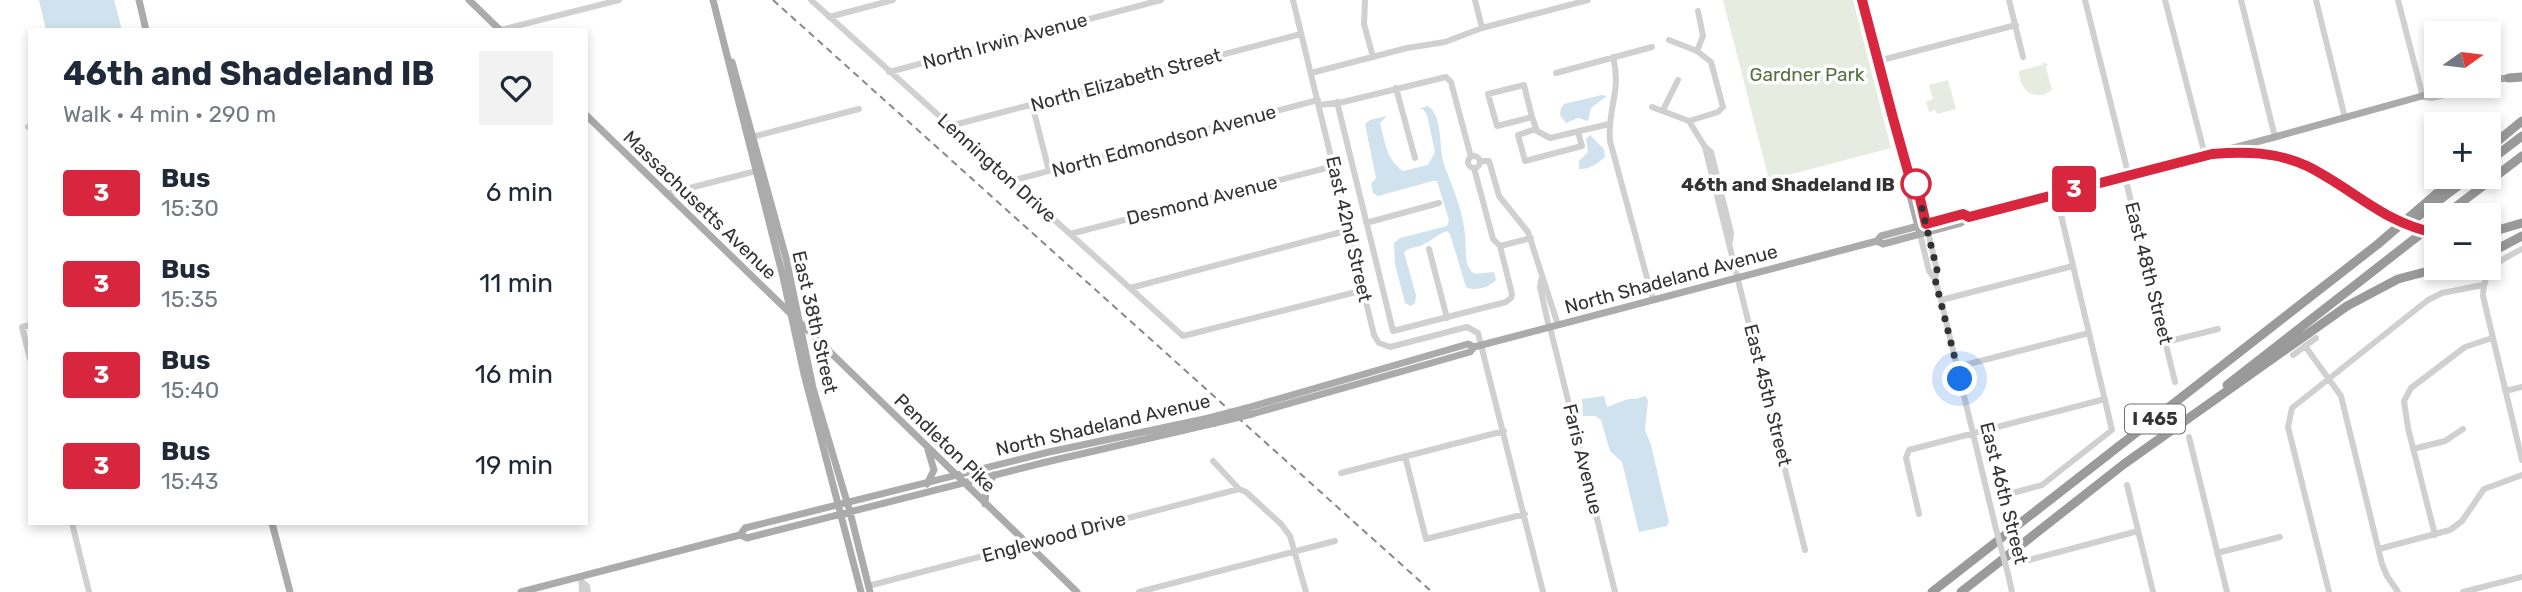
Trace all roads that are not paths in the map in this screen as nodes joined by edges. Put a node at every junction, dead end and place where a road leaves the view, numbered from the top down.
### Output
1 (139, 0) edge
2 (469, 0) edge
3 (619, 0) edge
4 (713, 0) edge
5 (811, 0) edge
6 (893, 0) edge
7 (1161, 0) edge
8 (1293, 0) edge
9 (1365, 0) edge
10 (1475, 0) edge
11 (1588, 0) edge
12 (1862, 0) edge
13 (2009, 0) edge
14 (2085, 0) edge
15 (2165, 0) edge
16 (2241, 0) edge
17 (2316, 0) edge
18 (2398, 0) edge
19 (1698, 11) dead end
20 (829, 17) junction
21 (2016, 25) junction
22 (146, 28) edge
23 (499, 28) edge
24 (509, 28) edge
25 (1482, 28) junction
26 (1301, 34) junction
27 (1669, 40) dead end
28 (1652, 47) dead end
29 (1697, 51) junction
30 (1373, 57) junction
31 (1613, 57) junction
32 (2024, 57) dead end
33 (729, 60) junction
34 (1878, 61) junction
35 (889, 72) junction
36 (1311, 73) junction
37 (1556, 73) dead end
38 (2522, 77) edge
39 (2509, 78) joint
40 (2501, 79) edge
41 (1678, 80) dead end
42 (1396, 88) junction
43 (2423, 97) joint
44 (1337, 102) junction
45 (1318, 103) junction
46 (1032, 104) junction
47 (1652, 107) dead end
48 (859, 109) dead end
49 (1663, 110) junction
50 (588, 117) edge
51 (1532, 117) junction
52 (2346, 118) junction
53 (1689, 121) junction
54 (2522, 121) edge
55 (1609, 124) junction
56 (950, 126) junction
57 (1536, 129) junction
58 (1578, 132) junction
59 (2522, 136) edge
60 (752, 137) junction
61 (2275, 137) junction
62 (2501, 138) edge
63 (2260, 141) junction
64 (2501, 152) edge
65 (2263, 153) junction
66 (2208, 155) junction
67 (2522, 156) edge
68 (1471, 157) junction
69 (1415, 158) dead end
70 (1480, 161) junction
71 (1334, 166) junction
72 (1474, 169) junction
73 (756, 171) junction
74 (1049, 171) junction
75 (2126, 175) junction
76 (1011, 181) junction
77 (2442, 189) edge
78 (2454, 189) edge
79 (666, 194) junction
80 (2056, 194) junction
81 (2461, 203) edge
82 (1439, 204) dead end
83 (1366, 223) junction
84 (2522, 223) edge
85 (1923, 229) junction
86 (2501, 229) edge
87 (1349, 230) junction
88 (2424, 230) edge
89 (2424, 231) edge
90 (1070, 234) junction
91 (2522, 236) edge
92 (1531, 238) junction
93 (2378, 244) junction
94 (1500, 246) junction
95 (2501, 247) edge
96 (1429, 249) dead end
97 (2522, 250) edge
98 (2073, 266) junction
99 (2424, 272) edge
100 (1739, 277) junction
101 (2483, 285) junction
102 (1130, 288) junction
103 (1364, 290) junction
104 (1653, 300) junction
105 (1941, 300) junction
106 (792, 317) junction
107 (1447, 318) junction
108 (799, 323) junction
109 (28, 326) edge
110 (1552, 326) junction
111 (2218, 329) dead end
112 (2089, 333) junction
113 (2316, 338) dead end
114 (2492, 338) junction
115 (2166, 342) junction
116 (1478, 345) junction
117 (2305, 346) junction
118 (28, 351) edge
119 (2293, 355) dead end
120 (1957, 367) junction
121 (2330, 377) junction
122 (2175, 383) dead end
123 (2522, 387) edge
124 (2505, 391) junction
125 (2105, 399) junction
126 (2191, 415) junction
127 (1212, 420) junction
128 (2463, 429) dead end
129 (1504, 431) junction
130 (1974, 434) junction
131 (2189, 437) dead end
132 (927, 447) junction
133 (2413, 449) junction
134 (1405, 456) junction
135 (2522, 460) edge
136 (1213, 461) dead end
137 (1341, 473) dead end
138 (994, 475) junction
139 (2522, 475) edge
140 (957, 476) junction
141 (964, 482) junction
142 (926, 484) junction
143 (2127, 485) dead end
144 (1239, 489) junction
145 (2002, 496) dead end
146 (843, 503) junction
147 (985, 504) junction
148 (846, 513) junction
149 (1525, 514) junction
150 (1919, 514) dead end
151 (72, 525) edge
152 (272, 525) edge
153 (2138, 531) junction
154 (740, 535) junction
155 (2435, 535) junction
156 (2280, 537) dead end
157 (1335, 541) dead end
158 (1028, 544) junction
159 (2379, 549) junction
160 (1805, 550) dead end
161 (1296, 551) junction
162 (2217, 553) junction
163 (2029, 560) dead end
164 (2522, 577) edge
165 (582, 580) junction
166 (869, 589) edge
167 (89, 592) edge
168 (289, 592) edge
169 (520, 592) edge
170 (582, 592) edge
171 (588, 592) edge
172 (861, 592) edge
173 (1077, 592) edge
174 (1139, 592) edge
175 (1306, 592) edge
176 (1543, 592) edge
177 (1615, 592) edge
178 (1932, 592) edge
179 (1961, 592) edge
180 (2012, 592) edge
181 (2153, 592) edge
182 (2227, 592) edge
183 (2329, 592) edge
184 (2398, 592) edge
185 (2463, 592) edge

1 - 22 main road
2 - 23 main road
3 - 24 street
4 - 33 main road, East 38th Street
5 - 20 street, Lennington Drive
6 - 20 street
7 - 35 street, North Irwin Avenue
8 - 26 street, East 42nd Street
9 - 30 street
10 - 25 street
11 - 25 street
12 - 34 main road, East 46th Street
13 - 21 street
14 - 75 street, East 48th Street
15 - 66 street
16 - 61 street
17 - 52 street
18 - 43 street
19 - 29 street
20 - 35 street, Lennington Drive
21 - 32 street
21 - 34 street
25 - 30 street
26 - 36 street, East 42nd Street
26 - 46 street, North Elizabeth Street
27 - 29 street
28 - 31 street
29 - 53 street
30 - 36 street
31 - 37 street
31 - 55 street
33 - 60 main road, East 38th Street
33 - 73 main road, East 38th Street
34 - 85 main road, East 46th Street
35 - 56 street, Lennington Drive
36 - 45 street, East 42nd Street
38 - 39 highway
39 - 40 main road
41 - 49 street
42 - 44 street, North Edmondson Avenue
42 - 68 street, North Edmondson Avenue
42 - 69 street
43 - 52 main road, North Shadeland Avenue
44 - 45 street, North Edmondson Avenue
44 - 83 street, East 42nd Street
45 - 71 street, East 42nd Street
45 - 74 street, North Edmondson Avenue
46 - 56 street, North Elizabeth Street
46 - 74 street
47 - 49 street
48 - 60 street
49 - 53 street
50 - 79 main road, Massachusetts Avenue
51 - 51 street
51 - 57 street
52 - 61 main road, North Shadeland Avenue
53 - 100 street, East 45th Street
54 - 62 highway
55 - 58 street
55 - 104 street
56 - 76 street, Lennington Drive
57 - 58 street
57 - 58 street
59 - 64 highway
60 - 108 main road, East 38th Street
61 - 63 main road, North Shadeland Avenue
63 - 65 highway
63 - 66 main road, North Shadeland Avenue
65 - 66 highway
65 - 88 highway, bridge
66 - 75 main road, North Shadeland Avenue
67 - 81 highway
68 - 70 street
68 - 72 street
70 - 72 street
70 - 92 street, Faris Avenue
71 - 87 street, East 42nd Street
71 - 90 street, Desmond Avenue
72 - 94 street
73 - 79 street
73 - 106 main road, East 38th Street
74 - 76 street, North Edmondson Avenue
75 - 80 main road, North Shadeland Avenue
75 - 115 street, East 48th Street
76 - 90 street, Lennington Drive
77 - 93 highway
78 - 93 highway, I 465
79 - 106 main road, Massachusetts Avenue
80 - 85 main road, North Shadeland Avenue
80 - 98 street
82 - 83 street
83 - 107 street, East 42nd Street
84 - 86 highway
85 - 100 main road, North Shadeland Avenue
85 - 105 street, East 46th Street
87 - 102 street
87 - 103 street, East 42nd Street
89 - 126 highway, I 465
90 - 102 street, Lennington Drive
91 - 95 highway
92 - 94 street
92 - 110 street, Faris Avenue
93 - 178 highway, I 465
94 - 107 street
96 - 107 street
97 - 101 street
98 - 105 street
98 - 112 street
99 - 126 highway
100 - 104 main road, North Shadeland Avenue
100 - 160 street, East 45th Street
101 - 114 street
101 - 121 street
102 - 103 street, Lennington Drive
103 - 116 street, East 42nd Street
104 - 110 main road, North Shadeland Avenue
105 - 120 street, East 46th Street
106 - 108 main road, Pendleton Pike
106 - 146 main road, East 38th Street
108 - 132 main road, Pendleton Pike
108 - 146 main road, East 38th Street
109 - 118 street
110 - 116 main road, North Shadeland Avenue
110 - 177 street, Faris Avenue
111 - 115 street
112 - 120 street
112 - 125 street
113 - 117 street
114 - 124 street
114 - 133 street
115 - 122 street, East 48th Street
116 - 127 main road, North Shadeland Avenue, bridge
116 - 129 street
117 - 119 street
117 - 121 street
120 - 130 street, East 46th Street
121 - 159 street
121 - 183 street
123 - 124 street
124 - 135 street
125 - 130 street
125 - 145 street
126 - 179 highway, I 465
127 - 138 main road, North Shadeland Avenue
127 - 140 main road, North Shadeland Avenue
128 - 133 street
129 - 134 street
129 - 149 street
130 - 150 street
130 - 180 street, East 46th Street, bridge
131 - 162 street
132 - 140 main road, Pendleton Pike
132 - 142 main road
133 - 155 street
134 - 137 street
134 - 149 street
136 - 144 street
138 - 141 main road, North Shadeland Avenue
138 - 147 main road
139 - 155 street
140 - 141 main road, Pendleton Pike
140 - 142 main road, North Shadeland Avenue
141 - 147 main road, Pendleton Pike
141 - 148 main road, North Shadeland Avenue
142 - 146 main road, North Shadeland Avenue
143 - 153 street
144 - 158 street, Englewood Drive
144 - 161 street
146 - 148 main road, East 38th Street
146 - 154 main road, North Shadeland Avenue
147 - 158 main road, Pendleton Pike
148 - 154 main road, North Shadeland Avenue
148 - 166 main road, East 38th Street
148 - 172 main road, East 38th Street
149 - 176 street
151 - 167 street
152 - 168 main road
153 - 163 street
153 - 181 street
154 - 165 main road, North Shadeland Avenue
155 - 159 street
156 - 162 street
157 - 161 street
158 - 166 street, Englewood Drive
158 - 173 main road, Pendleton Pike
159 - 184 street
161 - 174 street
161 - 175 street
162 - 182 street
164 - 185 street
165 - 169 main road, North Shadeland Avenue
165 - 170 street
165 - 171 street

